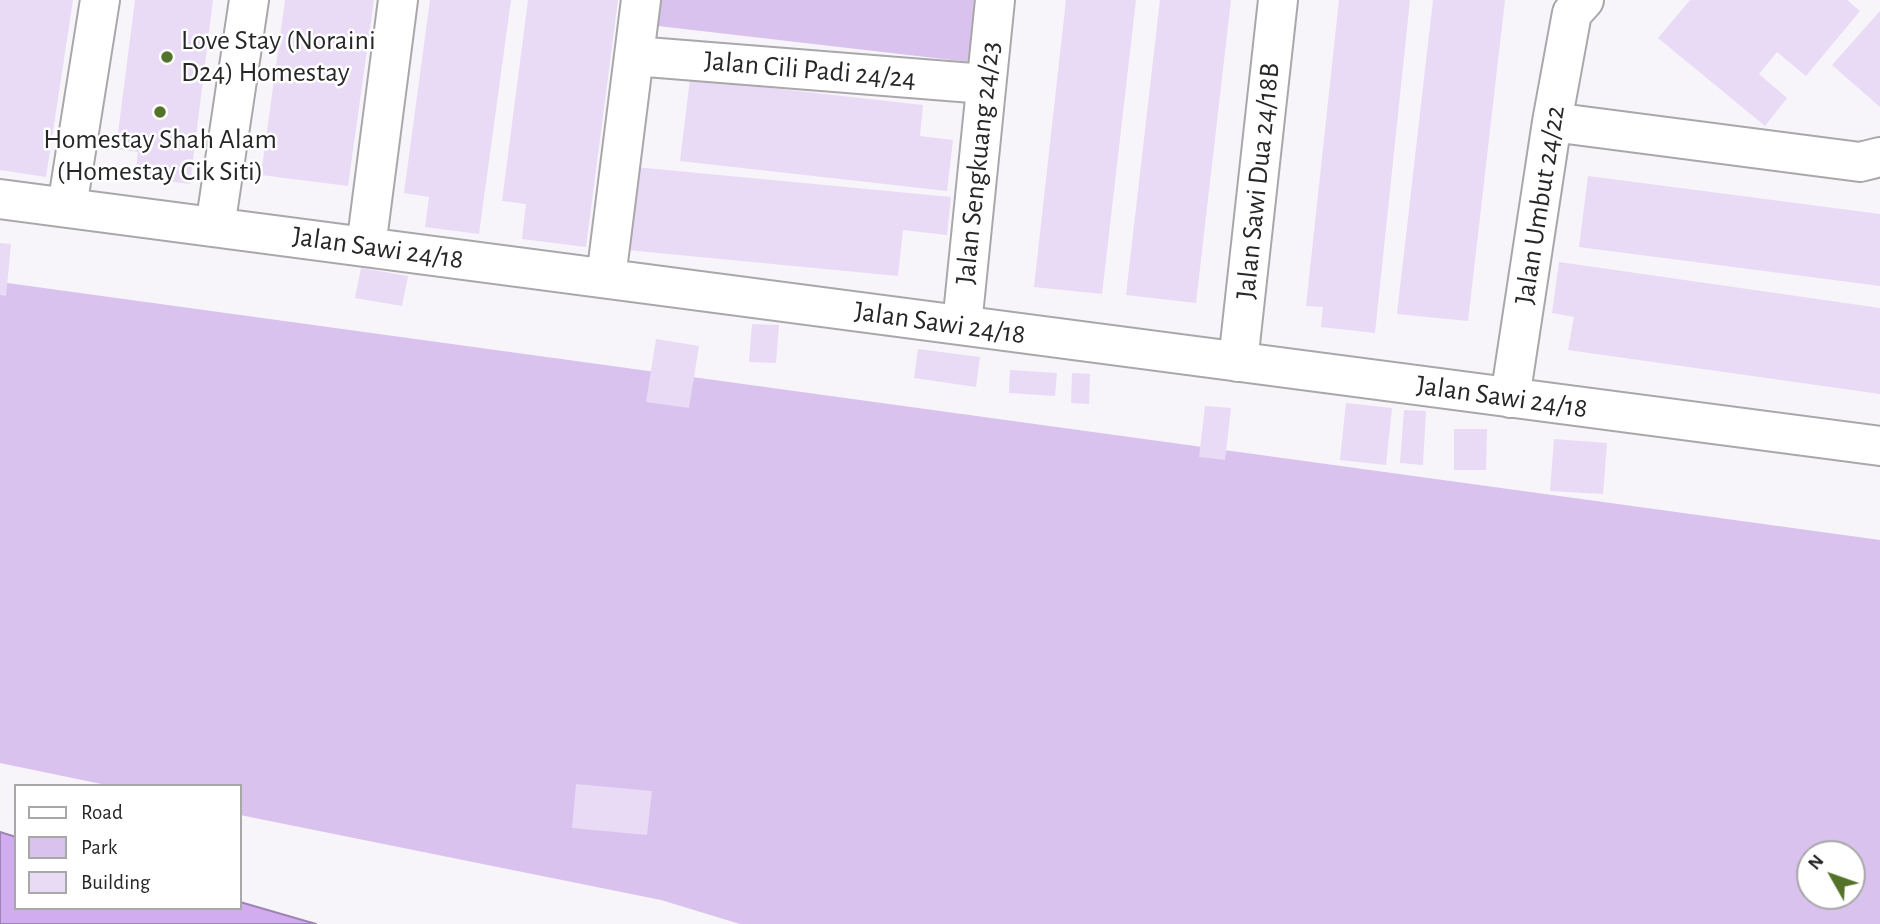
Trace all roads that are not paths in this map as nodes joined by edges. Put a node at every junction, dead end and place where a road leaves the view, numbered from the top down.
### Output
1 (100, 0) edge
2 (249, 0) edge
3 (398, 0) edge
4 (641, 0) edge
5 (995, 0) edge
6 (1278, 0) edge
7 (1578, 6) edge
8 (634, 56) junction
9 (985, 84) junction
10 (1552, 122) junction
11 (1880, 157) edge
12 (0, 199) edge
13 (66, 207) junction
14 (215, 227) junction
15 (366, 247) junction
16 (606, 278) junction
17 (962, 326) junction
18 (1238, 362) junction
19 (1510, 398) junction
20 (1880, 446) edge

1 - 13 street
2 - 14 street
3 - 15 street
4 - 8 street
5 - 9 street, Jalan Sengkuang 24/23
6 - 18 street, Jalan Sawi Dua 24/18B
7 - 10 street, Jalan Umbut 24/22
8 - 9 street, Jalan Cili Padi 24/24
8 - 16 street
9 - 17 street, Jalan Sengkuang 24/23
10 - 11 street
10 - 19 street, Jalan Umbut 24/22
12 - 13 street, Jalan Sawi 24/18
13 - 14 street, Jalan Sawi 24/18
14 - 15 street, Jalan Sawi 24/18
15 - 16 street, Jalan Sawi 24/18
16 - 17 street, Jalan Sawi 24/18
17 - 18 street, Jalan Sawi 24/18
18 - 19 street, Jalan Sawi 24/18
19 - 20 street, Jalan Sawi 24/18

